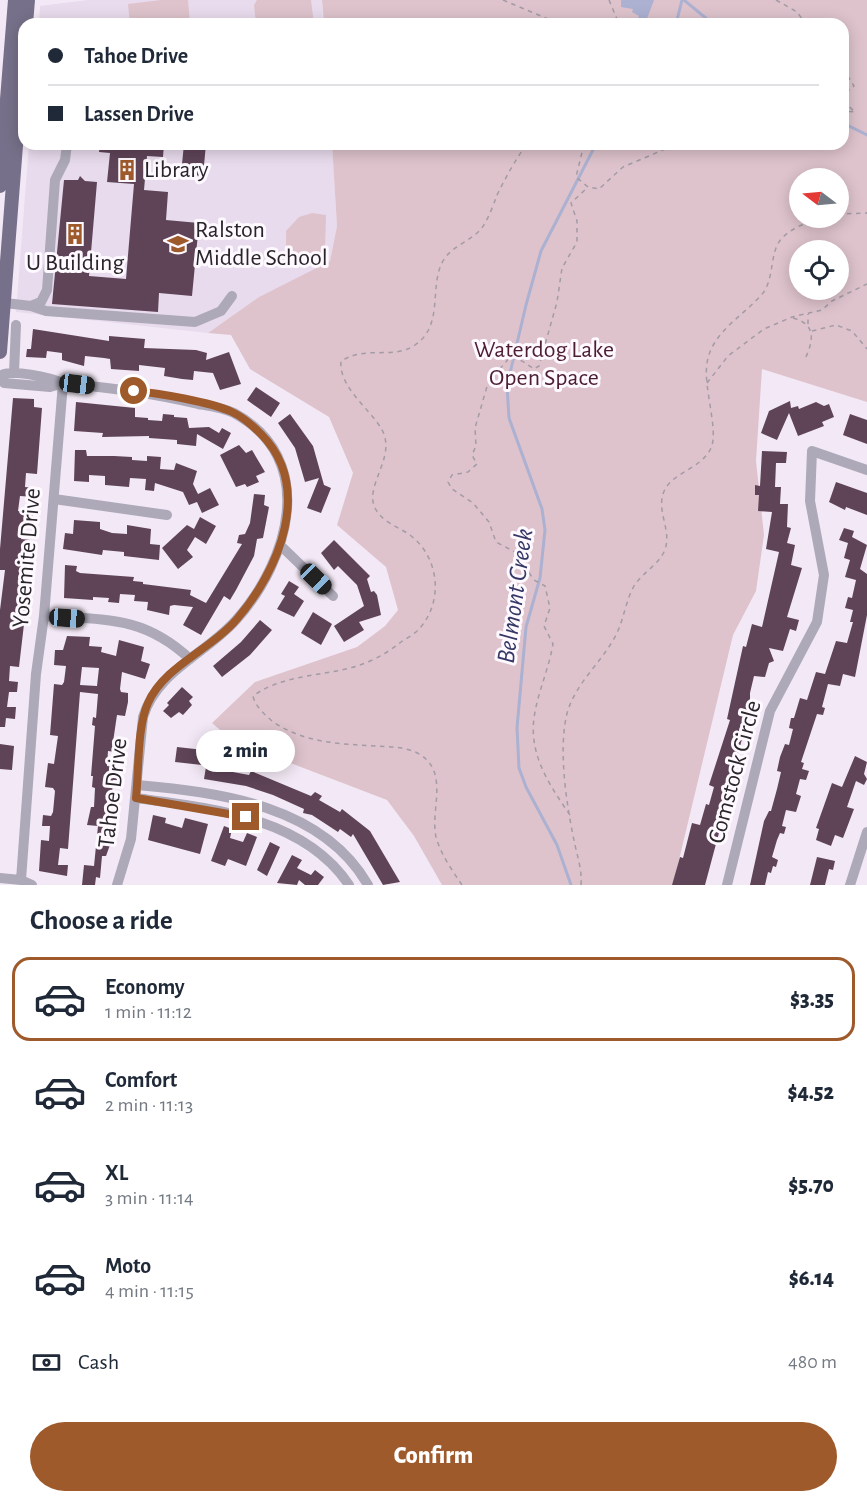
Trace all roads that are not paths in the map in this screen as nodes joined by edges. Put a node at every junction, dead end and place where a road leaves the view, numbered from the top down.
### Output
1 (15, 0) edge
2 (28, 0) edge
3 (26, 18) edge
4 (18, 115) edge
5 (5, 128) junction
6 (18, 150) edge
7 (66, 150) edge
8 (0, 186) edge
9 (232, 296) dead end
10 (3, 303) edge
11 (31, 306) junction
12 (16, 325) dead end
13 (0, 352) edge
14 (14, 373) junction
15 (0, 377) edge
16 (63, 383) junction
17 (867, 470) edge
18 (54, 498) junction
19 (167, 515) dead end
20 (281, 546) junction
21 (333, 596) dead end
22 (44, 616) junction
23 (190, 659) junction
24 (137, 785) junction
25 (136, 798) junction
26 (867, 832) edge
27 (0, 878) edge
28 (21, 880) junction
29 (32, 885) edge
30 (117, 885) edge
31 (349, 885) edge
32 (368, 885) edge
33 (727, 885) edge
34 (850, 885) edge

1 - 5 main road
2 - 3 main road
4 - 5 street
5 - 8 main road
6 - 10 main road
7 - 11 street
9 - 11 street
10 - 11 street
10 - 13 main road
12 - 14 street
14 - 15 street, Tahoe Drive
14 - 16 street, Tahoe Drive
15 - 16 street, Tahoe Drive
16 - 18 street, Yosemite Drive
16 - 20 street, Tahoe Drive
17 - 33 street, Comstock Circle
18 - 19 street
18 - 22 street, Yosemite Drive
20 - 21 street
20 - 23 street, Tahoe Drive
22 - 23 street
22 - 28 street, Yosemite Drive
23 - 24 street, Tahoe Drive
24 - 25 street, Tahoe Drive
24 - 32 street
25 - 30 street, Tahoe Drive
25 - 31 street
26 - 34 street
27 - 28 street
28 - 29 street

